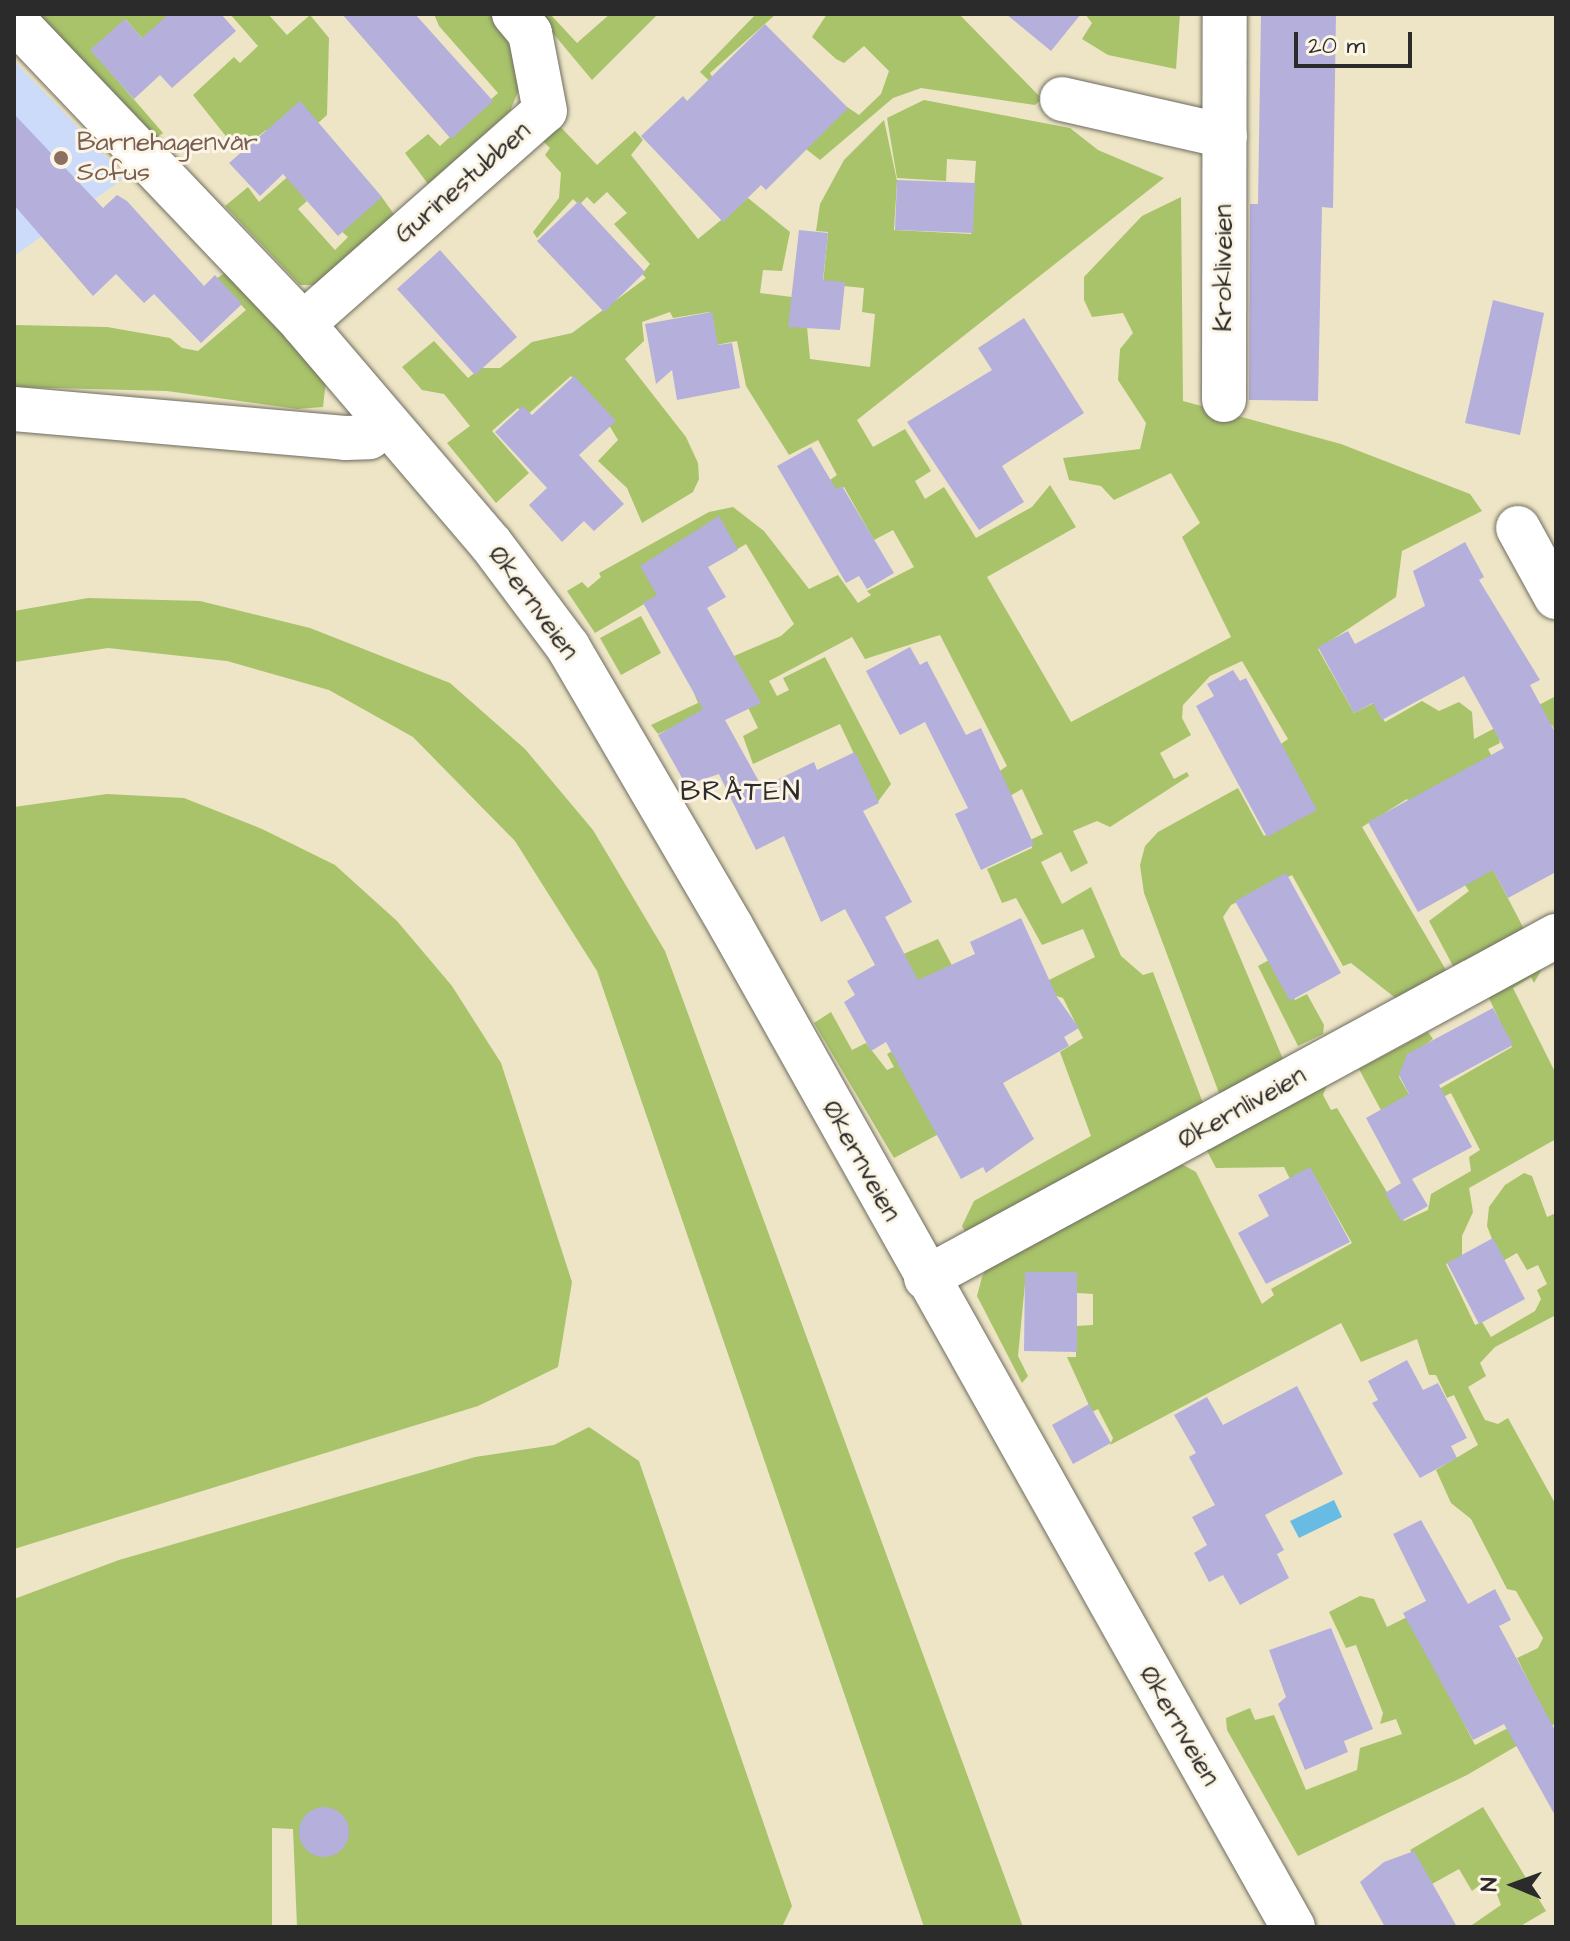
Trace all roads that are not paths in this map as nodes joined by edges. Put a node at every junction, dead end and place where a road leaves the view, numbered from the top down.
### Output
1 (514, 14) edge
2 (1225, 14) edge
3 (14, 20) edge
4 (1062, 99) dead end
5 (1225, 136) junction
6 (303, 324) junction
7 (1224, 400) dead end
8 (14, 409) edge
9 (387, 425) junction
10 (1518, 528) dead end
11 (1556, 597) edge
12 (1556, 936) edge
13 (926, 1278) junction
14 (1293, 1927) edge

1 - 6 street, Gurinestubben
2 - 5 street, Krokliveien
3 - 6 street, Økernveien
4 - 5 street
5 - 7 street, Krokliveien
6 - 9 street, Økernveien
8 - 9 street
9 - 13 street, Økernveien
10 - 11 street
12 - 13 street, Økernliveien
13 - 14 street, Økernveien

